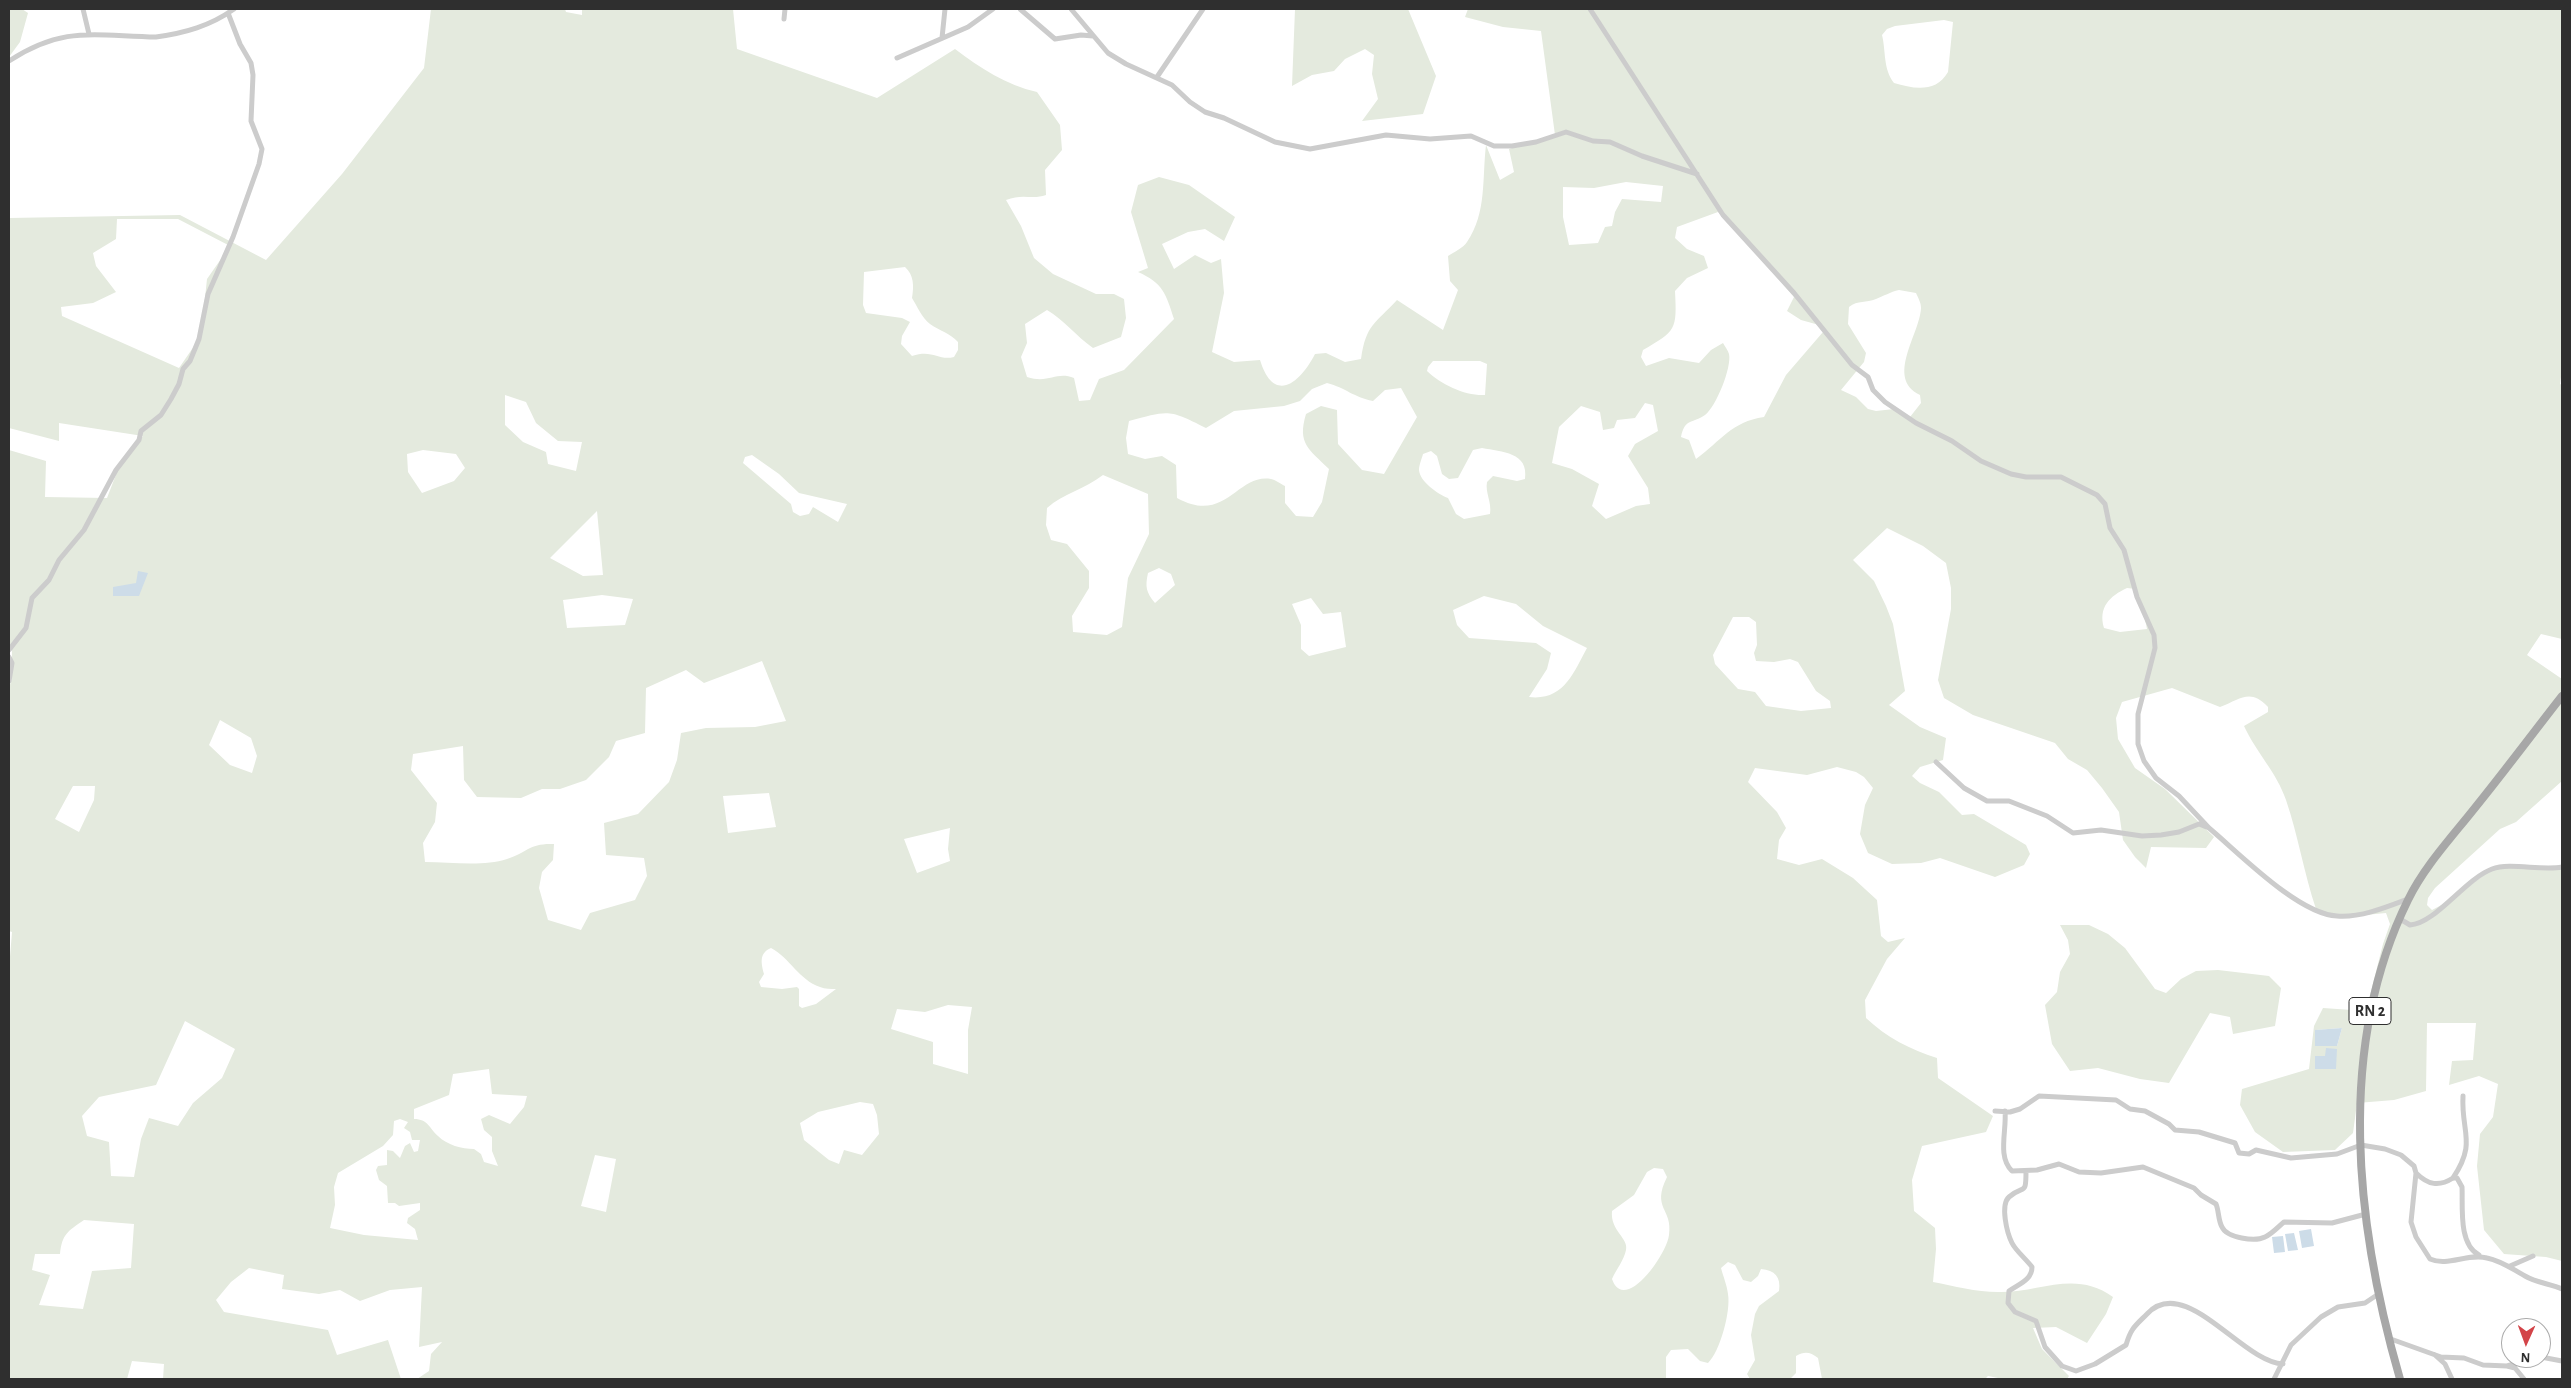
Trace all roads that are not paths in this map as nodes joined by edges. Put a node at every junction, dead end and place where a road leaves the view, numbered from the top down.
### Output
1 (83, 9) edge
2 (234, 9) edge
3 (786, 9) edge
4 (945, 9) edge
5 (993, 9) edge
6 (1020, 9) edge
7 (1071, 9) edge
8 (1202, 9) edge
9 (1590, 9) edge
10 (228, 13) junction
11 (784, 19) dead end
12 (89, 34) junction
13 (1093, 36) junction
14 (942, 38) junction
15 (897, 58) dead end
16 (9, 61) edge
17 (1157, 77) junction
18 (1697, 174) junction
19 (9, 650) edge
20 (9, 657) edge
21 (9, 681) edge
22 (2562, 696) edge
23 (1936, 762) dead end
24 (2209, 828) junction
25 (2562, 867) edge
26 (2408, 899) junction
27 (2400, 919) junction
28 (2463, 1096) dead end
29 (1995, 1111) dead end
30 (2005, 1111) junction
31 (2362, 1145) junction
32 (2026, 1171) junction
33 (2416, 1173) junction
34 (2453, 1178) junction
35 (2366, 1214) junction
36 (2532, 1256) dead end
37 (2486, 1257) junction
38 (2510, 1266) junction
39 (2562, 1289) edge
40 (2378, 1295) junction
41 (2388, 1338) junction
42 (2435, 1355) junction
43 (2283, 1364) junction
44 (2501, 1366) edge
45 (2515, 1368) edge
46 (2274, 1379) edge
47 (2400, 1379) edge
48 (2452, 1379) edge
49 (2524, 1379) edge

1 - 12 street
2 - 10 street
3 - 11 street
4 - 14 street
5 - 14 street
6 - 13 street
7 - 13 street
8 - 17 street
9 - 18 street
10 - 12 street
10 - 19 street
12 - 16 street
13 - 17 street
14 - 15 street
17 - 18 street
18 - 24 street
20 - 21 street
22 - 26 main road, RN 2
23 - 24 street
24 - 26 street
25 - 27 street
26 - 27 main road, RN 2
27 - 31 main road, RN 2
28 - 34 street
29 - 30 street
30 - 31 street
30 - 32 street
31 - 33 street
31 - 35 main road, RN 2
32 - 35 street
32 - 43 street
33 - 34 street
33 - 37 street
34 - 37 street
35 - 40 main road, RN 2
36 - 38 street
37 - 38 street
38 - 39 street
40 - 41 main road, RN 2
40 - 43 street
41 - 42 street
41 - 47 main road, RN 2
42 - 44 street
42 - 48 street
43 - 46 street
45 - 49 street

